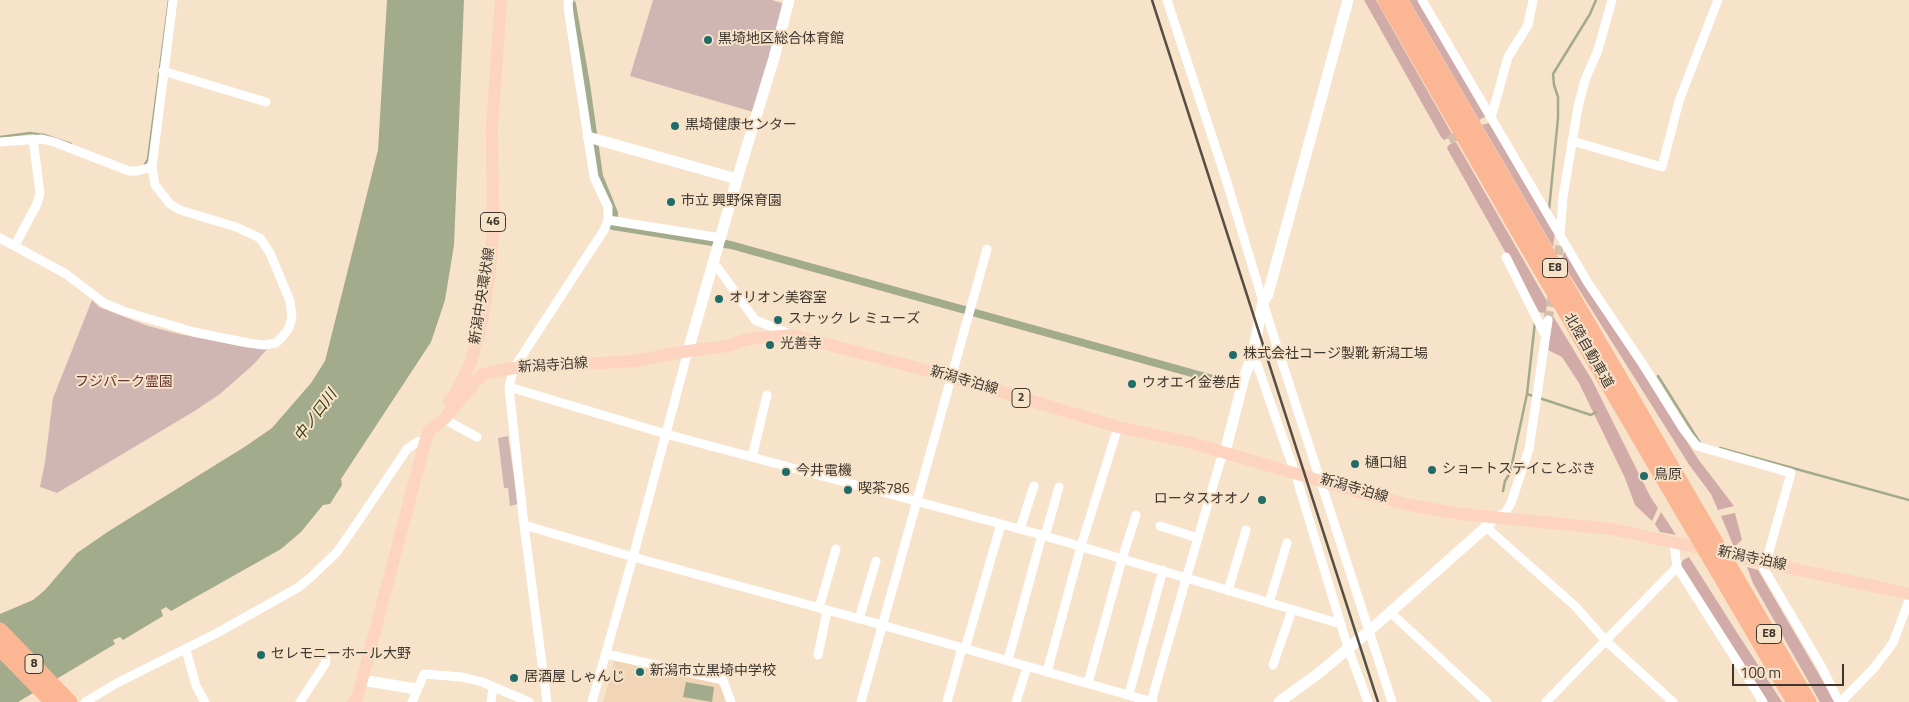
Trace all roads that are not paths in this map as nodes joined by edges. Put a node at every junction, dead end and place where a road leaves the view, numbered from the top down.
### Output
1 (173, 0) edge
2 (501, 0) edge
3 (569, 0) edge
4 (789, 0) edge
5 (1167, 0) edge
6 (1348, 0) edge
7 (1385, 0) edge
8 (1400, 0) edge
9 (1422, 0) edge
10 (1533, 0) edge
11 (1612, 0) edge
12 (1718, 0) edge
13 (163, 71) junction
14 (266, 102) dead end
15 (1487, 119) junction
16 (588, 137) junction
17 (33, 139) junction
18 (1572, 141) junction
19 (0, 142) edge
20 (152, 167) junction
21 (737, 179) junction
22 (608, 220) junction
23 (0, 238) edge
24 (721, 238) junction
25 (1560, 240) junction
26 (15, 246) junction
27 (987, 249) dead end
28 (1506, 257) dead end
29 (713, 266) junction
30 (1263, 302) junction
31 (1548, 320) tunnel mouth
32 (792, 335) junction
33 (1546, 336) junction
34 (688, 351) junction
35 (1253, 354) junction
36 (514, 368) junction
37 (952, 377) junction
38 (509, 388) junction
39 (767, 396) dead end
40 (444, 419) junction
41 (1118, 427) junction
42 (666, 434) junction
43 (427, 436) junction
44 (477, 437) dead end
45 (1225, 452) junction
46 (752, 457) junction
47 (1295, 473) junction
48 (1321, 480) junction
49 (1034, 486) dead end
50 (1059, 487) dead end
51 (917, 500) junction
52 (1136, 515) dead end
53 (1490, 522) junction
54 (1001, 524) junction
55 (524, 525) junction
56 (1160, 526) dead end
57 (1020, 529) junction
58 (1246, 530) dead end
59 (1044, 536) junction
60 (1198, 538) junction
61 (1286, 543) dead end
62 (1674, 544) junction
63 (1081, 546) junction
64 (836, 549) dead end
65 (633, 558) junction
66 (1122, 559) junction
67 (876, 561) dead end
68 (1767, 562) junction
69 (1676, 567) junction
70 (1722, 567) junction
71 (1163, 570) junction
72 (1186, 579) junction
73 (1228, 591) junction
74 (1909, 594) edge
75 (1909, 600) edge
76 (1269, 603) junction
77 (823, 610) junction
78 (1292, 610) junction
79 (1390, 612) junction
80 (859, 619) junction
81 (1341, 624) junction
82 (882, 625) junction
83 (0, 630) edge
84 (1369, 631) junction
85 (1606, 641) junction
86 (964, 648) junction
87 (1348, 648) junction
88 (0, 649) edge
89 (186, 650) junction
90 (606, 654) junction
91 (818, 655) dead end
92 (326, 658) dead end
93 (1008, 660) junction
94 (1273, 665) dead end
95 (1027, 667) junction
96 (1047, 672) junction
97 (362, 680) junction
98 (1088, 683) junction
99 (493, 686) junction
100 (416, 690) junction
101 (1128, 694) junction
102 (1293, 699) edge
103 (69, 700) edge
104 (52, 702) edge
105 (85, 702) edge
106 (205, 702) edge
107 (300, 702) edge
108 (353, 702) edge
109 (412, 702) edge
110 (490, 702) edge
111 (529, 702) edge
112 (547, 702) edge
113 (592, 702) edge
114 (732, 702) edge
115 (861, 702) edge
116 (947, 702) edge
117 (1016, 702) edge
118 (1152, 702) edge
119 (1279, 702) edge
120 (1368, 702) edge
121 (1392, 702) edge
122 (1487, 702) edge
123 (1546, 702) edge
124 (1673, 702) edge
125 (1763, 702) edge
126 (1794, 702) edge
127 (1808, 702) edge
128 (1840, 702) edge

1 - 13 street
2 - 43 main road, 新潟中央環状線 / 46
3 - 16 street
4 - 21 street
5 - 30 street
6 - 30 street
7 - 70 highway, 北陸自動車道 / E8
8 - 70 highway, 北陸自動車道 / E8
9 - 15 street
10 - 15 street
11 - 18 street
12 - 18 street
13 - 14 street
13 - 20 street
15 - 25 street
16 - 21 street
16 - 22 street
17 - 19 street
17 - 20 street
17 - 26 street
18 - 25 street
20 - 26 street
21 - 24 street
22 - 24 street
22 - 36 street
23 - 26 street
24 - 29 street
25 - 68 street
27 - 37 street
28 - 33 street
29 - 32 street
29 - 34 street
30 - 35 street
30 - 48 street
31 - 33 street
32 - 34 main road, 新潟寺泊線 / 2
32 - 37 main road, 新潟寺泊線 / 2
33 - 53 street
34 - 36 main road, 新潟寺泊線 / 2
34 - 42 street
35 - 45 street
35 - 47 street
36 - 38 street
36 - 40 main road, 新潟寺泊線 / 2
37 - 41 main road, 新潟寺泊線 / 2
37 - 51 street
38 - 42 street
38 - 55 street
39 - 46 street
40 - 43 main road, 新潟寺泊線 / 2
40 - 44 street
41 - 45 main road, 新潟寺泊線 / 2
41 - 63 street
42 - 46 street
42 - 65 street
43 - 89 street
43 - 97 main road
45 - 47 main road, 新潟寺泊線 / 2
45 - 60 street
46 - 51 street
47 - 48 main road, 新潟寺泊線 / 2
47 - 81 street
48 - 53 main road, 新潟寺泊線 / 2
48 - 84 street
49 - 57 street
50 - 59 street
51 - 54 street
51 - 82 street
52 - 66 street
53 - 62 main road, 新潟寺泊線 / 2
53 - 79 street
53 - 85 street
54 - 57 street
54 - 86 street
55 - 65 street
55 - 112 street
56 - 60 street
57 - 59 street
58 - 73 street
59 - 63 street
59 - 93 street
60 - 72 street
61 - 76 street
62 - 68 main road, 新潟寺泊線 / 2
62 - 69 street
63 - 66 street
63 - 96 street
64 - 77 street
65 - 77 street
65 - 90 street
66 - 71 street
66 - 98 street
67 - 80 street
68 - 74 main road, 新潟寺泊線 / 2
68 - 128 street
69 - 85 street
69 - 125 street
70 - 126 highway, 北陸自動車道 / E8
70 - 127 highway, 北陸自動車道 / E8
71 - 72 street
71 - 101 street
72 - 73 street
72 - 118 street
73 - 76 street
75 - 128 street
76 - 78 street
77 - 80 street
77 - 91 street
78 - 81 street
78 - 94 street
79 - 84 street
79 - 122 street
80 - 82 street
81 - 87 street
82 - 86 street
82 - 115 street
83 - 103 highway, 8
84 - 87 street
84 - 121 street
85 - 123 street
85 - 124 street
86 - 93 street
86 - 116 street
87 - 102 street
87 - 120 street
88 - 104 highway, 8
89 - 105 street
89 - 106 street
90 - 113 street
90 - 114 street
92 - 107 street
93 - 95 street
95 - 96 street
95 - 117 street
96 - 98 street
97 - 100 street
97 - 108 main road
98 - 101 street
99 - 100 street
99 - 110 street
99 - 111 street
100 - 109 street
101 - 118 street
102 - 119 street

